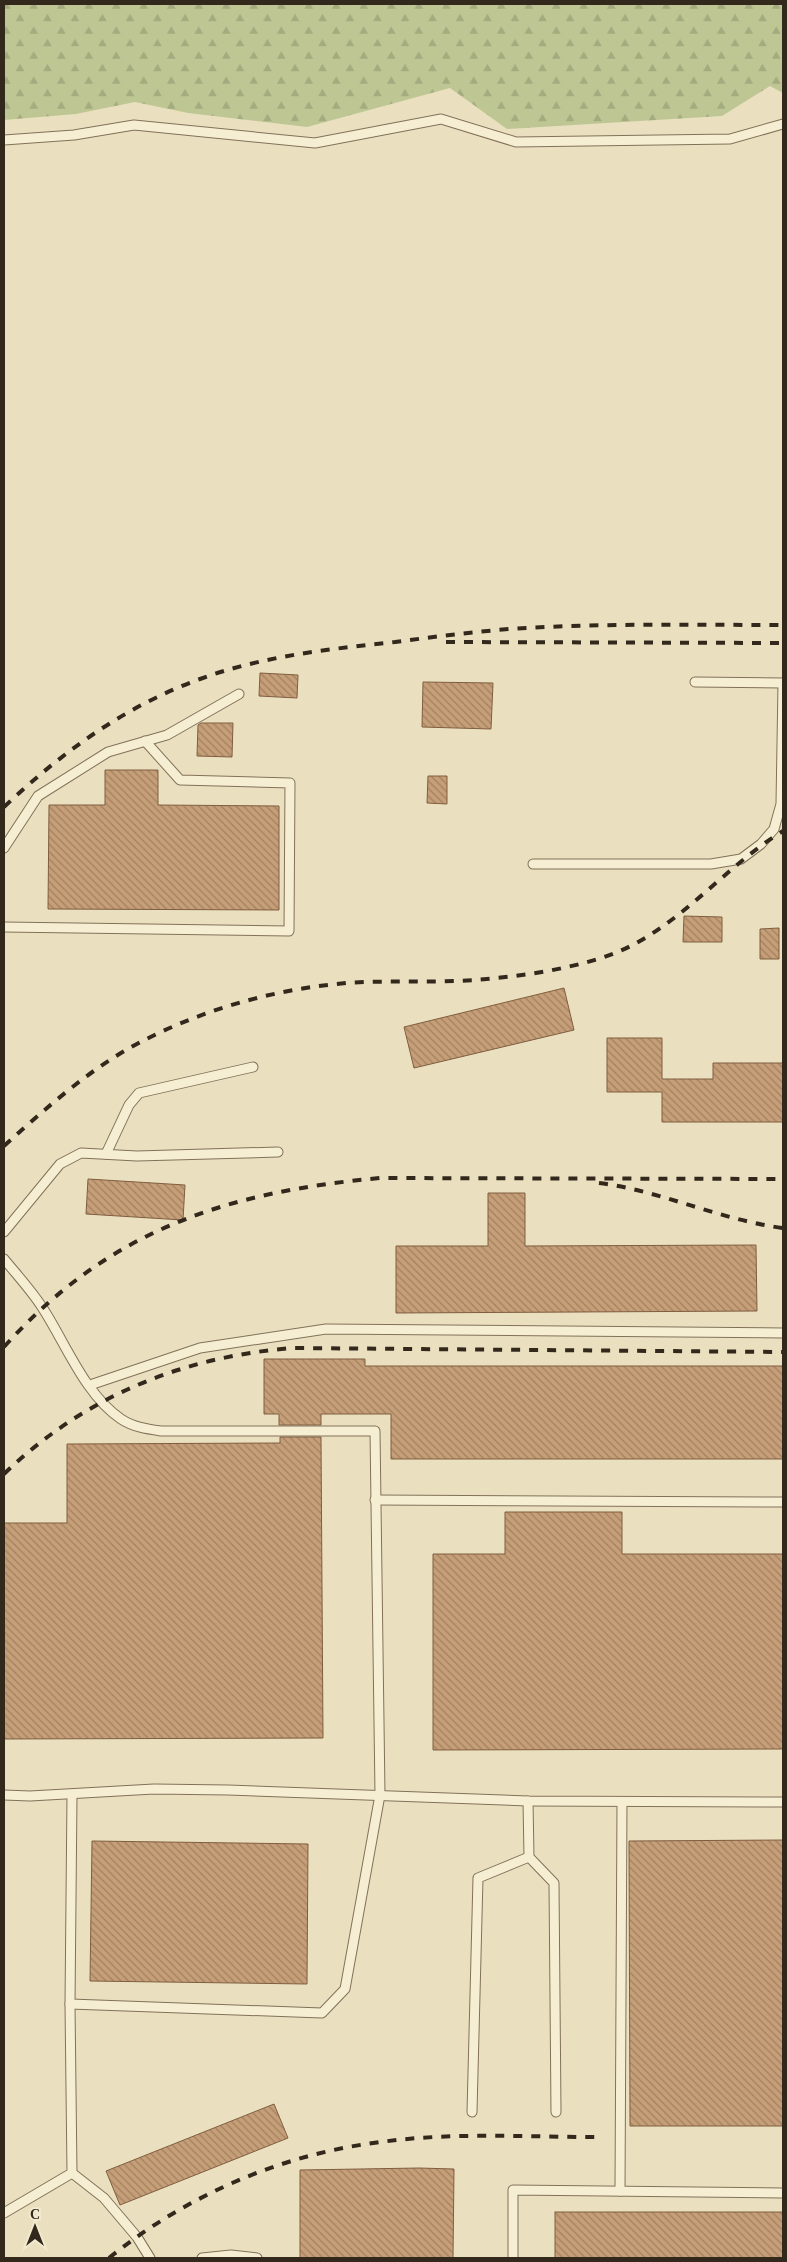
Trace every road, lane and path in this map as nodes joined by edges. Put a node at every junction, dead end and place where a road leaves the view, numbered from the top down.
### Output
1 (783, 124) edge
2 (4, 140) edge
3 (695, 682) dead end
4 (783, 683) edge
5 (239, 694) dead end
6 (144, 741) junction
7 (4, 848) edge
8 (533, 864) dead end
9 (4, 927) edge
10 (253, 1067) dead end
11 (278, 1152) dead end
12 (106, 1154) junction
13 (4, 1232) edge
14 (4, 1259) edge
15 (783, 1333) edge
16 (90, 1385) junction
17 (375, 1500) junction
18 (783, 1502) edge
19 (72, 1794) junction
20 (4, 1795) edge
21 (380, 1795) junction
22 (528, 1801) junction
23 (622, 1802) junction
24 (783, 1802) edge
25 (529, 1857) junction
26 (70, 2004) junction
27 (472, 2112) dead end
28 (556, 2112) dead end
29 (72, 2173) junction
30 (620, 2191) junction
31 (783, 2193) edge
32 (4, 2213) edge
33 (150, 2258) edge
34 (202, 2258) edge
35 (257, 2258) edge
36 (512, 2258) edge

1 - 2 lane
3 - 4 lane
4 - 8 lane
5 - 6 lane
6 - 7 lane
6 - 9 lane
10 - 12 lane
11 - 12 lane
12 - 13 lane
14 - 16 lane
15 - 16 lane
16 - 17 lane
17 - 18 lane
17 - 21 lane
19 - 20 lane
19 - 21 lane
19 - 26 lane
21 - 22 lane
21 - 26 lane
22 - 23 lane
22 - 25 lane
23 - 24 lane
23 - 30 lane
25 - 27 lane
25 - 28 lane
26 - 29 lane
29 - 32 lane
29 - 33 lane
30 - 31 lane
30 - 36 lane
34 - 35 lane

